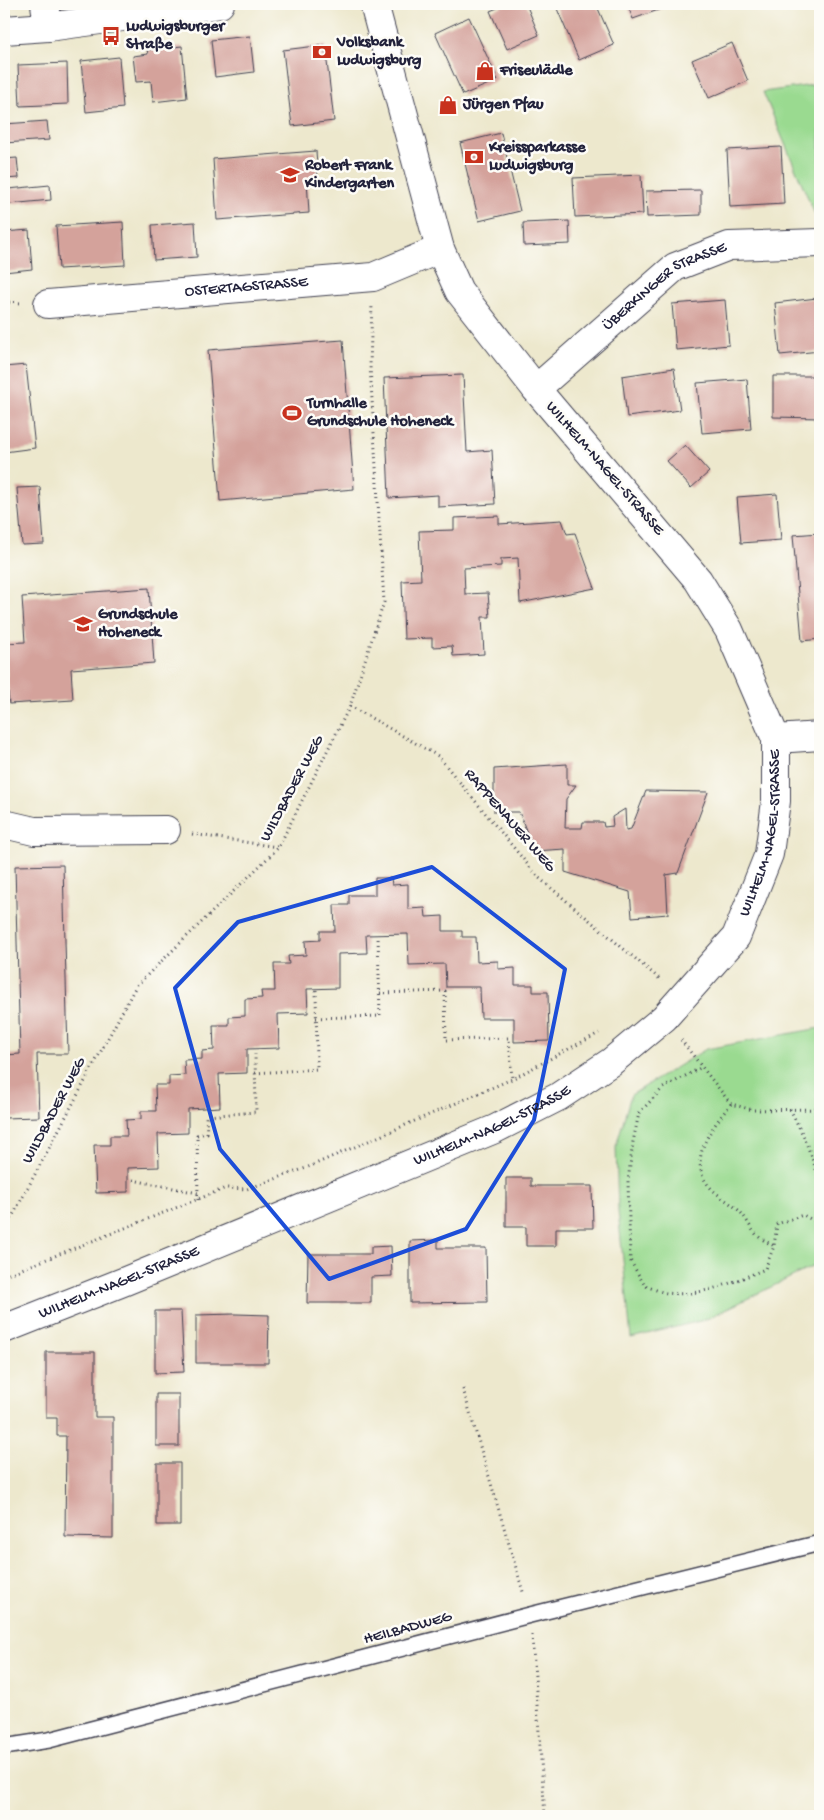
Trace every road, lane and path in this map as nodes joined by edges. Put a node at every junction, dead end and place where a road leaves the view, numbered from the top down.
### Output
1 (220, 4) edge
2 (374, 4) edge
3 (47, 15) edge
4 (4, 30) edge
5 (820, 244) edge
6 (440, 249) junction
7 (373, 277) junction
8 (48, 304) dead end
9 (536, 389) junction
10 (350, 706) junction
11 (820, 736) edge
12 (776, 739) junction
13 (4, 824) edge
14 (166, 830) joint
15 (278, 848) junction
16 (378, 935) dead end
17 (658, 988) dead end
18 (316, 989) dead end
19 (380, 993) junction
20 (316, 1018) junction
21 (602, 1032) dead end
22 (255, 1054) dead end
23 (255, 1073) junction
24 (512, 1079) junction
25 (731, 1104) junction
26 (790, 1109) junction
27 (820, 1109) edge
28 (133, 1180) dead end
29 (820, 1180) edge
30 (198, 1193) junction
31 (198, 1200) junction
32 (820, 1224) edge
33 (4, 1232) edge
34 (774, 1246) junction
35 (4, 1276) edge
36 (4, 1329) edge
37 (820, 1543) edge
38 (4, 1747) edge

1 - 3 street
2 - 6 street, WILHELM-NAGEL-STRASSE
3 - 4 street
5 - 9 street, ÜBERKINGER STRASSE
6 - 7 street, OSTERTAGSTRASSE
6 - 9 street, WILHELM-NAGEL-STRASSE
7 - 8 street, OSTERTAGSTRASSE
7 - 10 path, WILDBADER WEG
9 - 12 street, WILHELM-NAGEL-STRASSE
10 - 15 path, WILDBADER WEG
10 - 17 path, RAPPENAUER WEG
11 - 12 street
12 - 36 street, WILHELM-NAGEL-STRASSE
13 - 14 street
14 - 15 path
15 - 33 path, WILDBADER WEG
16 - 19 path
18 - 20 path
19 - 20 path
19 - 24 path
20 - 23 path
21 - 24 path
22 - 23 path
23 - 30 path
24 - 31 path
25 - 26 path
25 - 34 path
25 - 34 path
26 - 27 path
26 - 29 path
28 - 30 path
30 - 31 path
31 - 35 path
32 - 34 path
37 - 38 lane, HEILBADWEG

